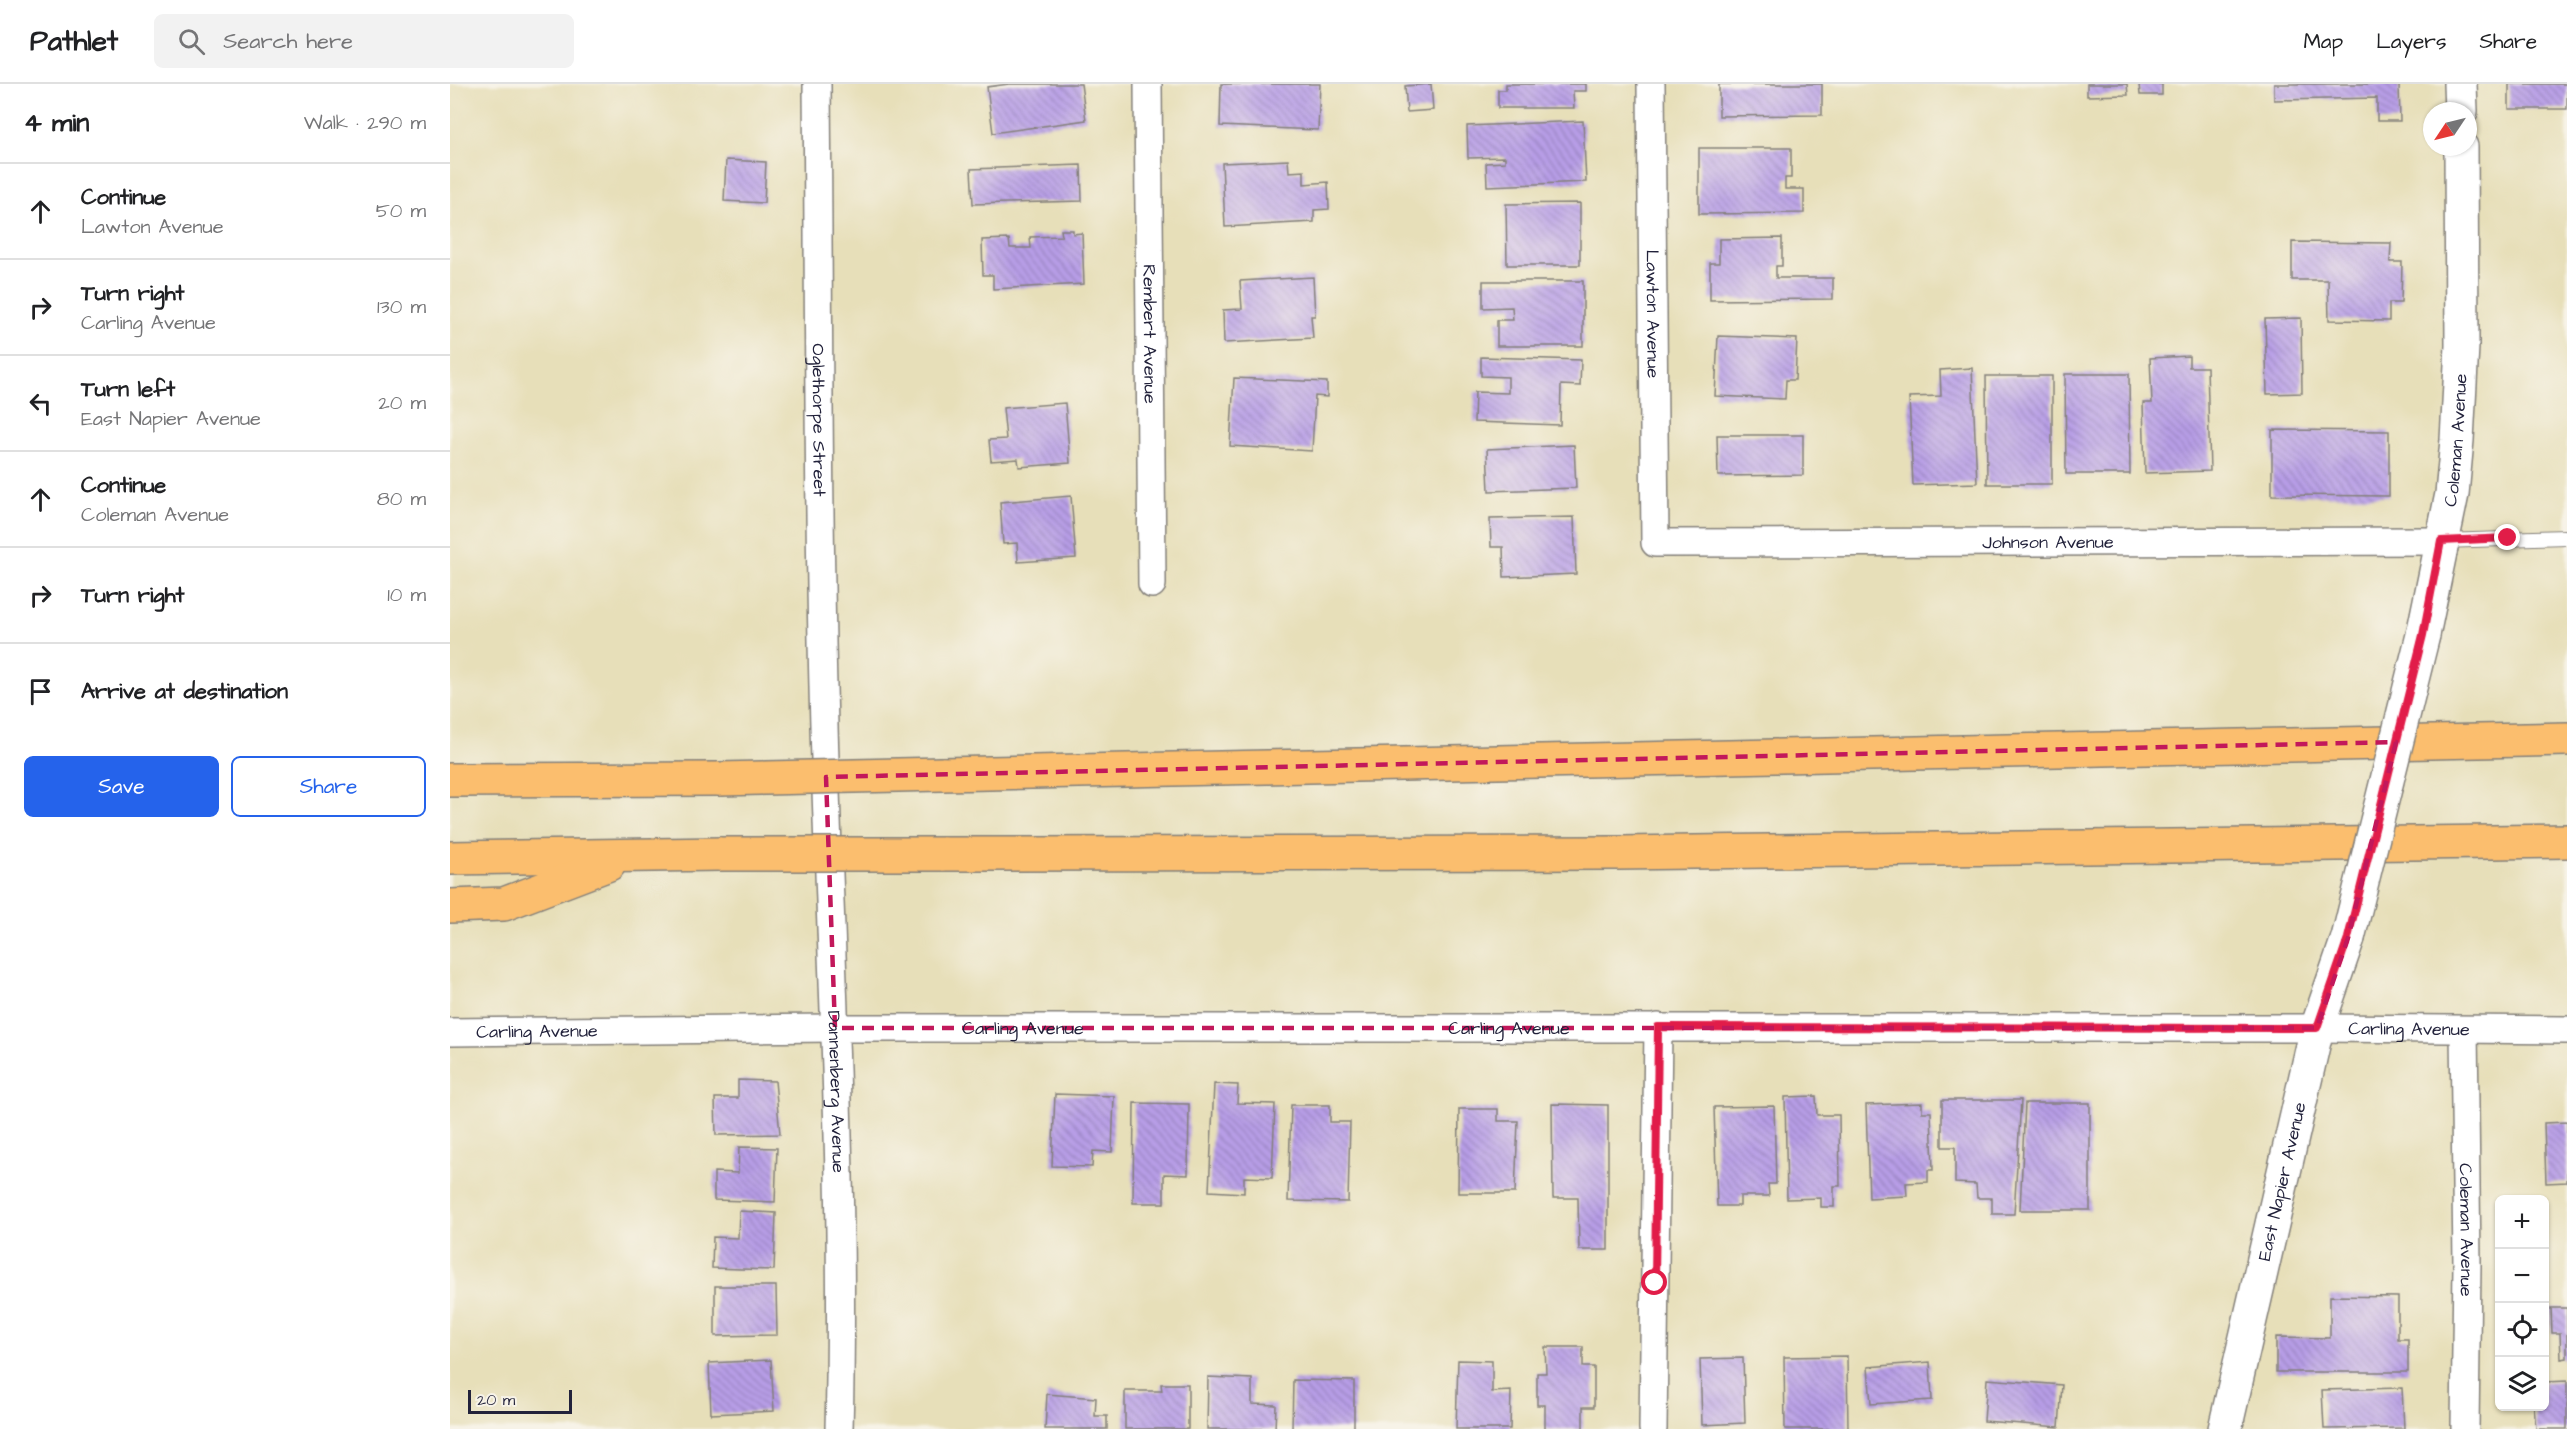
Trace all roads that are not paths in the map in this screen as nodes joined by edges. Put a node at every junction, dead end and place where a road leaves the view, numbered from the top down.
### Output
1 (817, 84) edge
2 (1148, 84) edge
3 (1651, 84) edge
4 (2460, 84) edge
5 (2461, 102) edge
6 (2461, 156) edge
7 (2567, 537) edge
8 (2441, 541) junction
9 (1655, 543) joint
10 (1152, 584) dead end
11 (2567, 738) edge
12 (825, 756) joint
13 (450, 780) edge
14 (2567, 841) edge
15 (629, 856) junction
16 (450, 858) edge
17 (450, 906) edge
18 (2348, 938) joint
19 (1658, 1027) junction
20 (835, 1028) junction
21 (2317, 1028) junction
22 (2464, 1030) junction
23 (2567, 1030) edge
24 (450, 1032) edge
25 (839, 1429) edge
26 (1653, 1429) edge
27 (2225, 1429) edge
28 (2465, 1429) edge

1 - 12 street, Oglethorpe Street
2 - 10 street, Rembert Avenue
3 - 9 street, Lawton Avenue
4 - 5 street
6 - 8 street, Coleman Avenue
7 - 8 lane
8 - 9 street, Johnson Avenue
8 - 18 street, Coleman Avenue, bridge
11 - 13 highway, bridge
12 - 20 street, Dannenberg Avenue
14 - 15 highway, bridge
15 - 16 highway
15 - 17 highway
18 - 21 street, East Napier Avenue
19 - 20 street, Carling Avenue
19 - 21 street, Carling Avenue
19 - 26 street
20 - 24 street, Carling Avenue
20 - 25 street, Dannenberg Avenue
21 - 22 street, Carling Avenue
21 - 27 street, East Napier Avenue
22 - 23 street, Carling Avenue
22 - 28 street, Coleman Avenue

